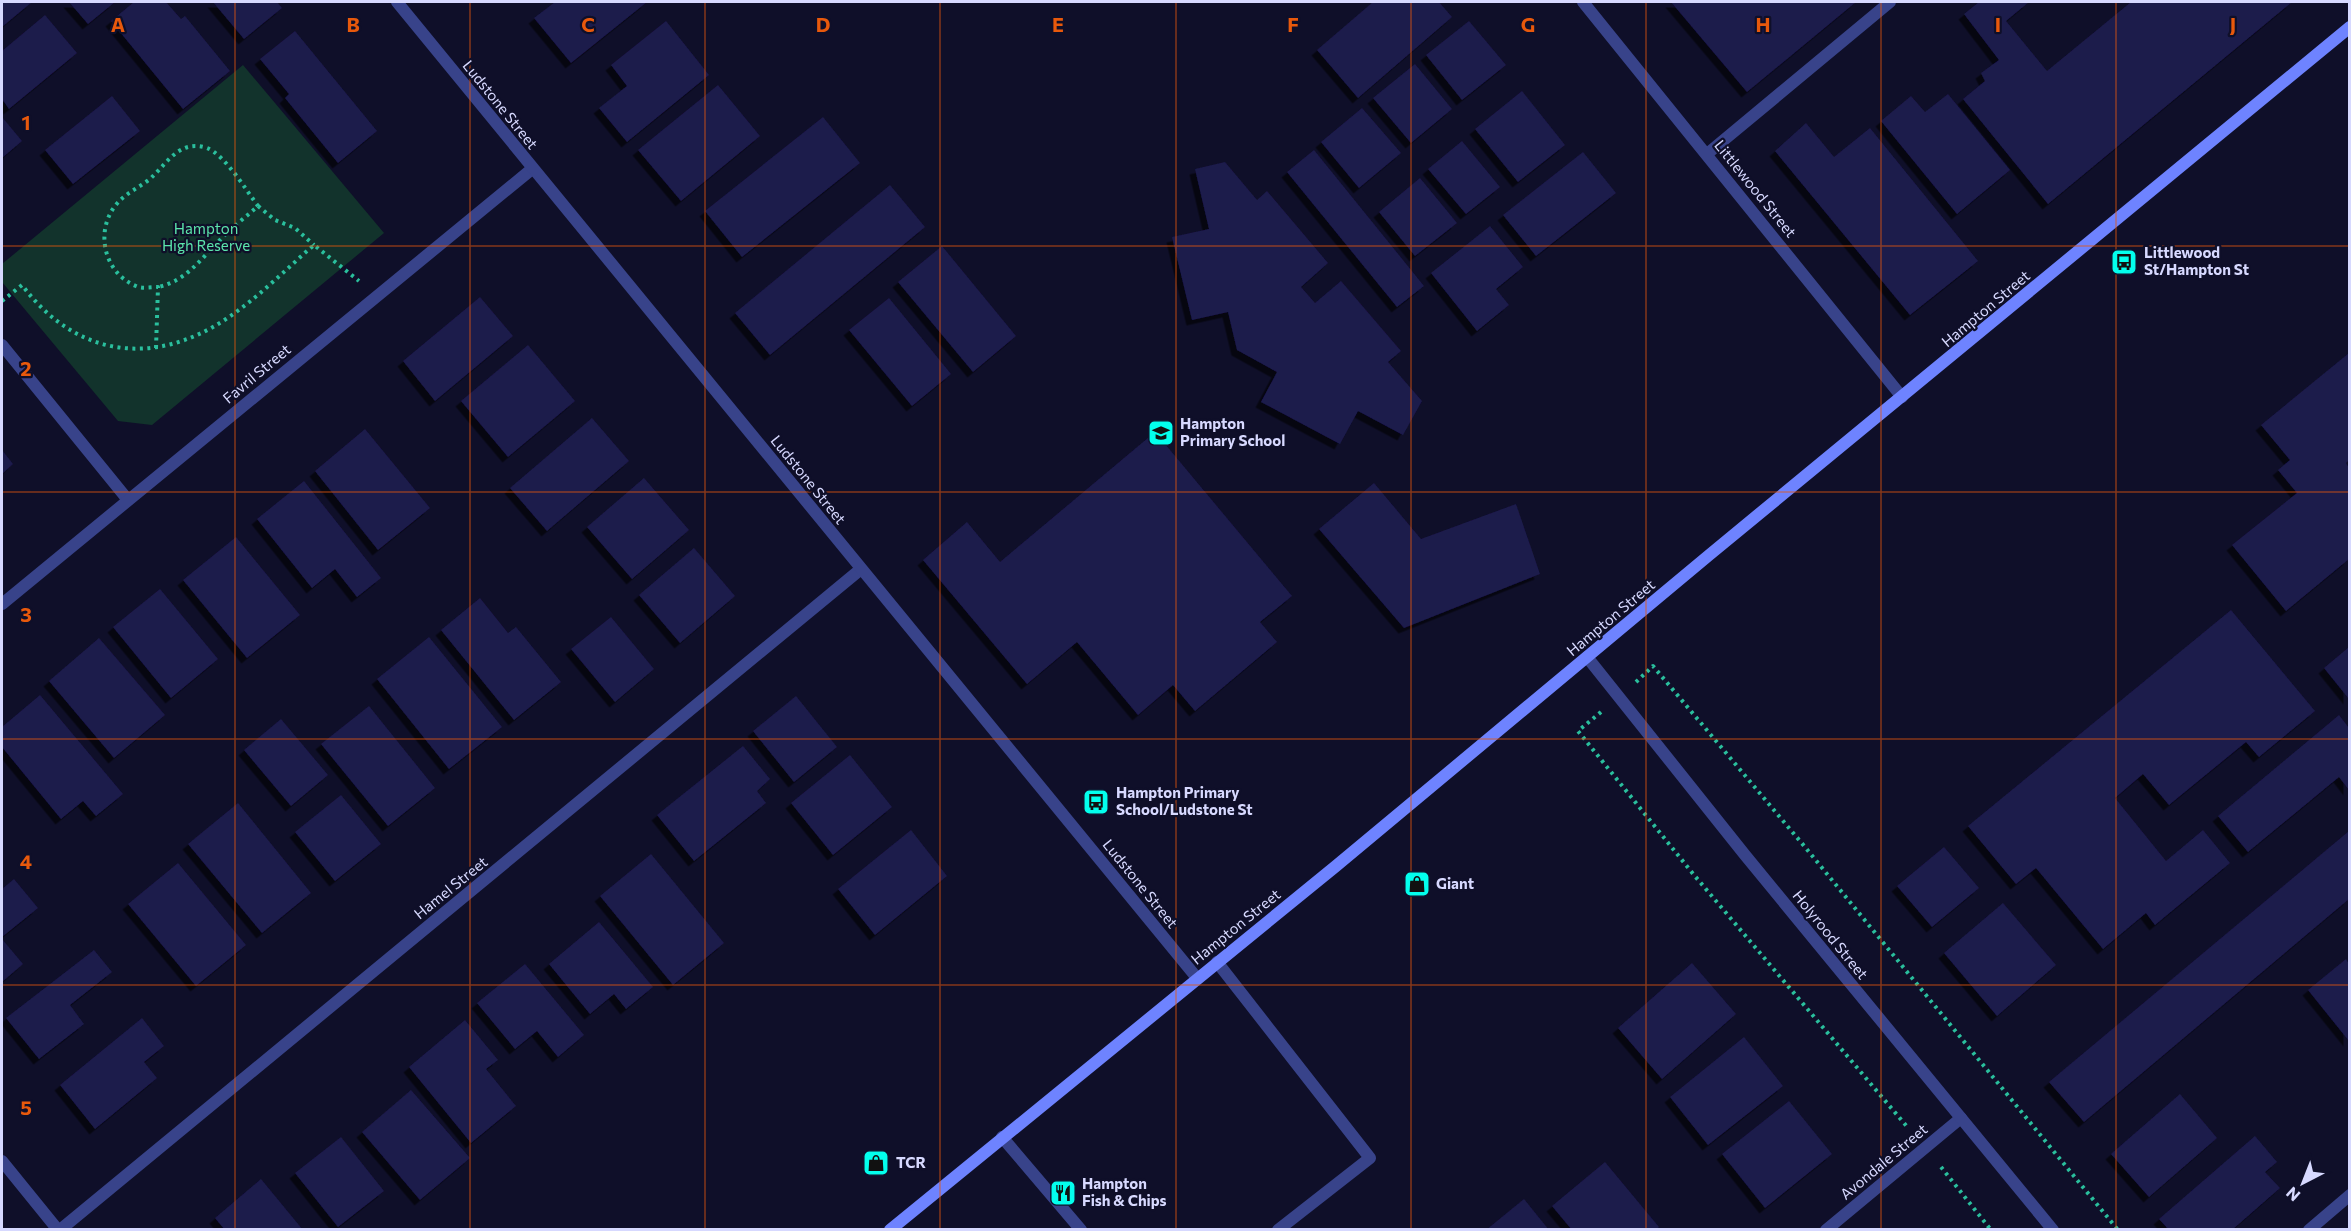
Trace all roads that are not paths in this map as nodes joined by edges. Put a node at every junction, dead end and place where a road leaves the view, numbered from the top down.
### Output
1 (397, 2) edge
2 (1583, 2) edge
3 (1890, 2) edge
4 (2349, 27) edge
5 (1707, 154) junction
6 (532, 169) junction
7 (2, 345) edge
8 (1902, 397) junction
9 (128, 500) junction
10 (861, 569) junction
11 (2, 604) edge
12 (1587, 657) junction
13 (1217, 962) junction
14 (1197, 978) junction
15 (1960, 1118) junction
16 (1002, 1137) junction
17 (2, 1161) edge
18 (2349, 1196) edge
19 (59, 1230) edge
20 (890, 1230) edge
21 (1081, 1230) edge
22 (1278, 1230) edge
23 (1827, 1230) edge
24 (2053, 1230) edge
25 (2309, 1230) edge

1 - 6 street, Ludstone Street
2 - 5 street, Littlewood Street
3 - 5 street
4 - 8 main road, Hampton Street
5 - 8 street, Littlewood Street
6 - 9 street, Favril Street
6 - 10 street, Ludstone Street
7 - 9 street
8 - 12 main road, Hampton Street
9 - 11 street, Favril Street
10 - 14 street, Ludstone Street
10 - 19 street, Hamel Street
12 - 13 main road, Hampton Street
12 - 15 street, Holyrood Street
13 - 14 main road, Hampton Street
13 - 22 street
14 - 16 main road, Hampton Street
15 - 23 street, Avondale Street
15 - 24 street, Holyrood Street
16 - 20 main road, Hampton Street
16 - 21 street
17 - 19 street
18 - 25 street

